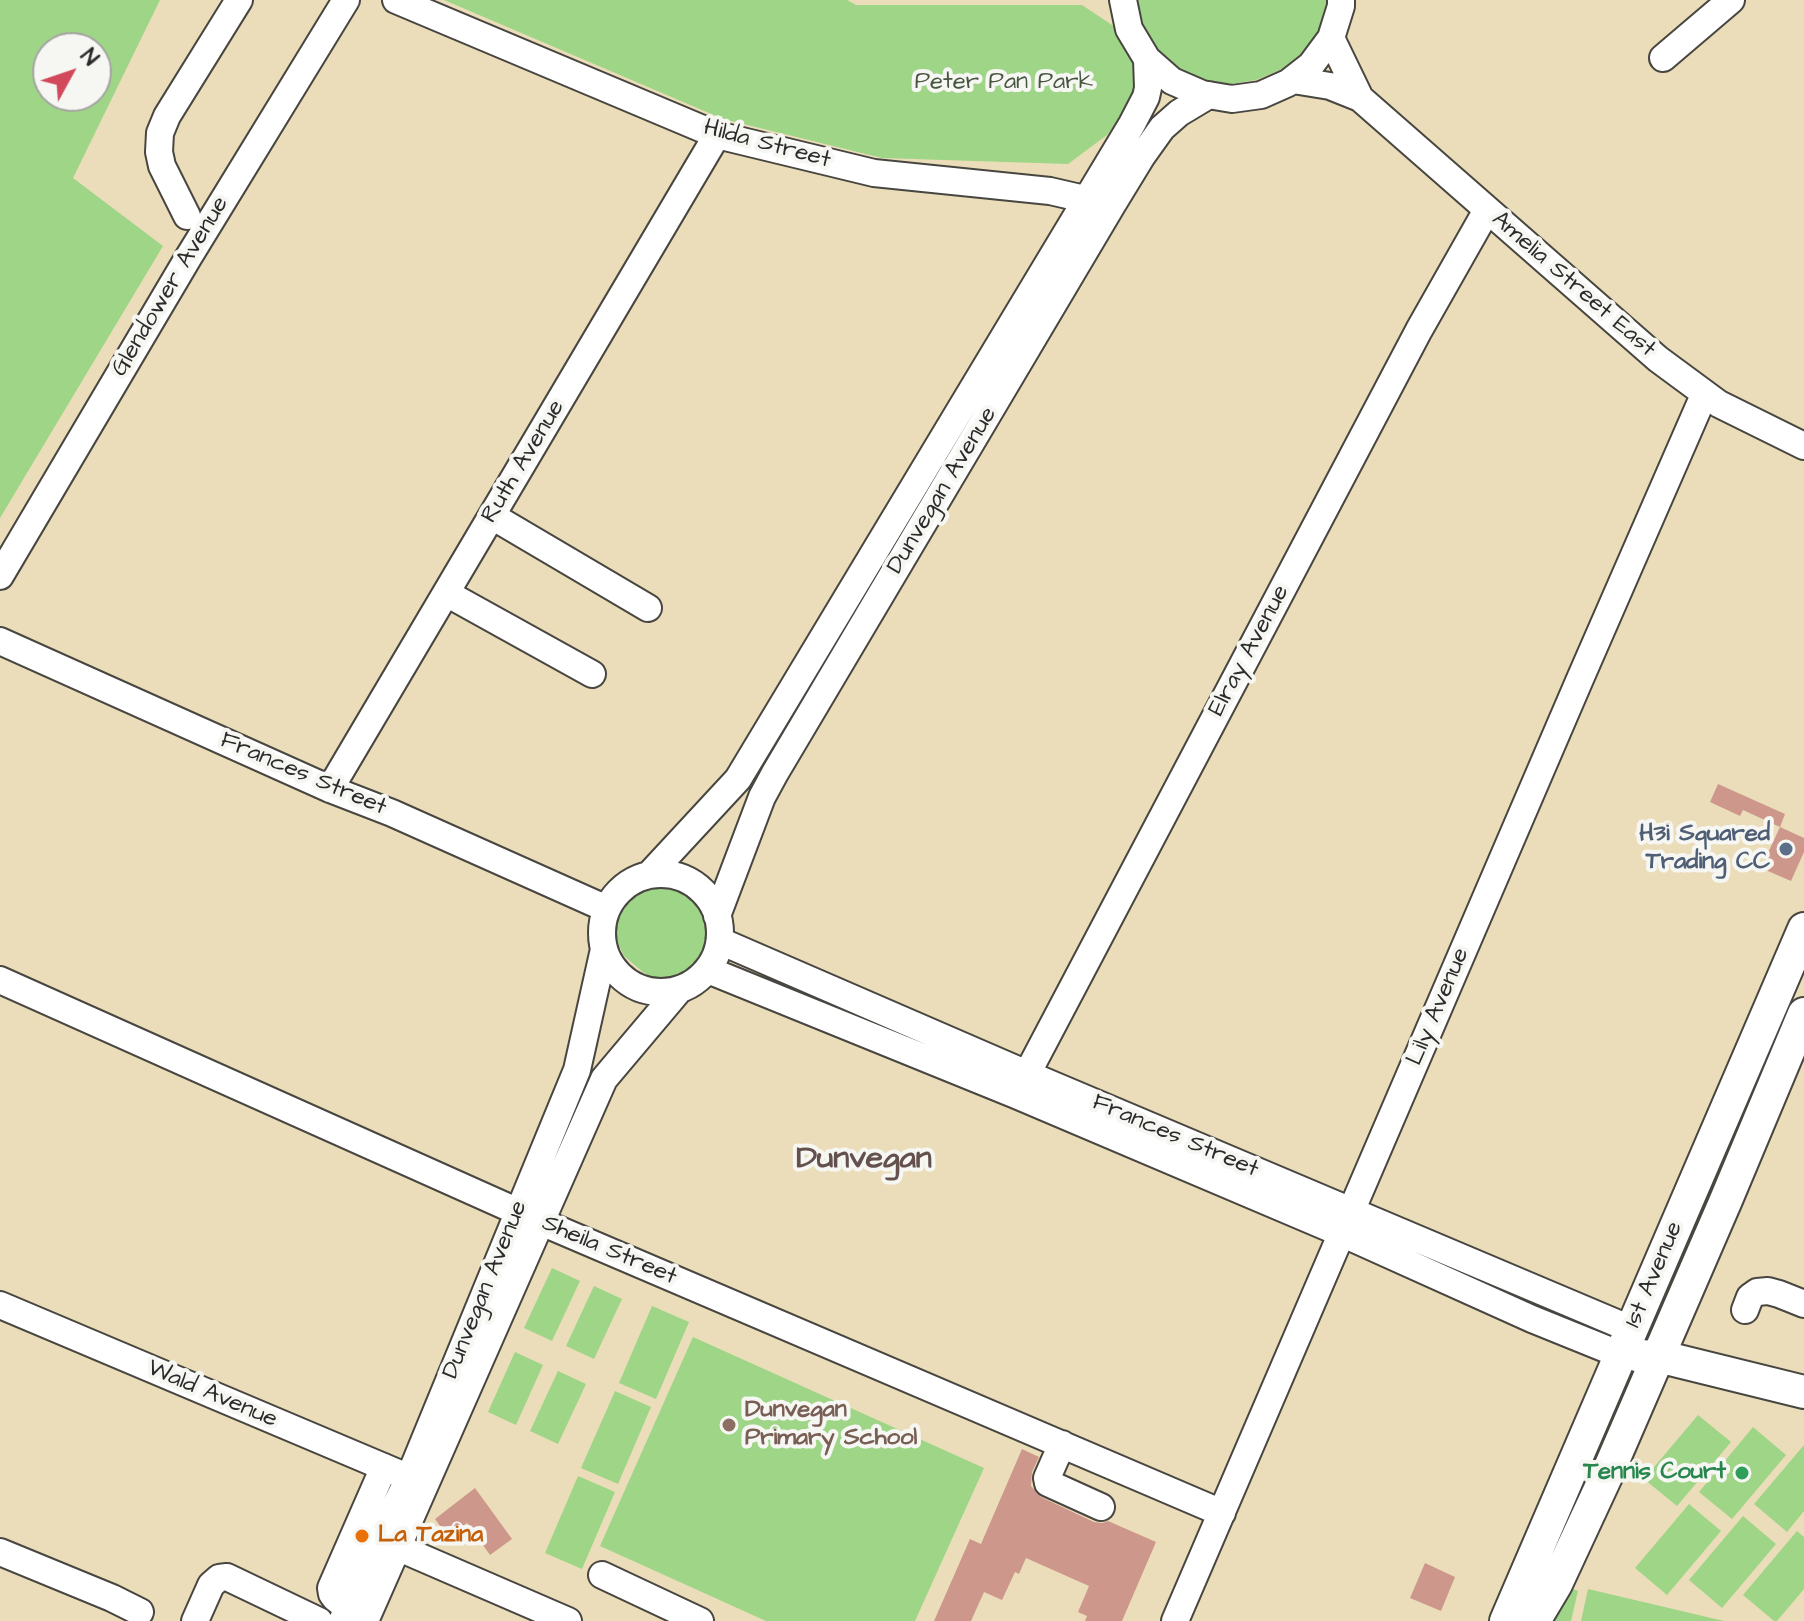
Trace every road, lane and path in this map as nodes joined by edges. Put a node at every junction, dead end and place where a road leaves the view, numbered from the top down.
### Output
1 (239, 0) edge
2 (346, 0) edge
3 (396, 0) edge
4 (1123, 0) edge
5 (1341, 0) edge
6 (1718, 4) edge
7 (1331, 38) junction
8 (1663, 58) dead end
9 (1147, 59) junction
10 (1293, 80) junction
11 (1209, 95) junction
12 (1360, 98) junction
13 (717, 135) junction
14 (1100, 202) junction
15 (1487, 210) junction
16 (187, 216) dead end
17 (1704, 395) junction
18 (952, 421) junction
19 (976, 436) junction
20 (1804, 446) edge
21 (492, 516) junction
22 (883, 536) junction
23 (908, 551) junction
24 (0, 576) edge
25 (446, 593) junction
26 (648, 608) dead end
27 (0, 641) edge
28 (807, 664) junction
29 (592, 674) dead end
30 (832, 680) junction
31 (738, 779) junction
32 (330, 789) junction
33 (762, 797) junction
34 (649, 875) junction
35 (607, 909) junction
36 (718, 928) junction
37 (1804, 929) edge
38 (604, 949) junction
39 (708, 970) junction
40 (0, 980) edge
41 (679, 990) junction
42 (1804, 1014) edge
43 (577, 1070) junction
44 (604, 1079) junction
45 (1021, 1084) junction
46 (1692, 1188) junction
47 (1726, 1200) junction
48 (530, 1216) junction
49 (1346, 1222) junction
50 (1804, 1304) edge
51 (0, 1305) edge
52 (1745, 1310) dead end
53 (1627, 1343) junction
54 (1659, 1357) junction
55 (1804, 1392) edge
56 (1062, 1444) junction
57 (384, 1467) junction
58 (417, 1481) junction
59 (1101, 1507) dead end
60 (1222, 1513) junction
61 (388, 1542) junction
62 (0, 1552) edge
63 (602, 1575) dead end
64 (140, 1612) dead end
65 (355, 1618) edge
66 (195, 1621) edge
67 (319, 1621) edge
68 (568, 1621) edge
69 (700, 1621) edge
70 (1175, 1621) edge
71 (1506, 1621) edge
72 (1534, 1621) edge

1 - 16 street
2 - 24 street, Glendower Avenue
3 - 13 street, Hilda Street
4 - 9 street
5 - 7 street
6 - 8 street
7 - 10 street
7 - 12 street, Amelia Street East
9 - 11 street
9 - 14 street, Dunvegan Avenue
10 - 11 street
10 - 12 street, Amelia Street East
11 - 14 street, Dunvegan Avenue
12 - 15 street, Amelia Street East
13 - 14 street, Hilda Street
13 - 21 street, Ruth Avenue
14 - 18 street, Dunvegan Avenue
14 - 19 street, Dunvegan Avenue
15 - 17 street, Amelia Street East
15 - 45 street, Elray Avenue
17 - 20 street, Amelia Street East
17 - 49 street, Lily Avenue
18 - 19 street
18 - 22 street, Dunvegan Avenue
19 - 23 street, Dunvegan Avenue
21 - 25 street, Ruth Avenue
21 - 26 street
22 - 23 street
22 - 28 street, Dunvegan Avenue
23 - 30 street, Dunvegan Avenue
25 - 29 street
25 - 32 street, Ruth Avenue
27 - 32 street, Frances Street
28 - 30 street
28 - 31 street, Dunvegan Avenue
30 - 33 street, Dunvegan Avenue
31 - 33 street
31 - 34 street, Dunvegan Avenue
32 - 35 street, Frances Street
33 - 36 street, Dunvegan Avenue
34 - 35 street
34 - 36 street
35 - 38 street
36 - 39 street
36 - 45 street, Frances Street
37 - 46 main road, 1st Avenue
38 - 41 street
38 - 43 street, Dunvegan Avenue
39 - 41 street
39 - 45 street, Frances Street
40 - 48 street, Sheila Street
41 - 44 street, Dunvegan Avenue
42 - 47 main road, 1st Avenue
43 - 44 street
43 - 48 street, Dunvegan Avenue
44 - 48 street, Dunvegan Avenue
45 - 49 street, Frances Street
46 - 47 main road
46 - 53 main road, 1st Avenue
47 - 54 main road, 1st Avenue
48 - 56 street, Sheila Street
48 - 58 street, Dunvegan Avenue
49 - 53 street, Frances Street
49 - 60 street, Lily Avenue
50 - 52 street
51 - 57 street, Wald Avenue
53 - 54 main road
53 - 71 main road, 1st Avenue
54 - 55 main road
54 - 72 main road, 1st Avenue
56 - 59 street
56 - 60 street, Sheila Street
57 - 58 street, Wald Avenue
57 - 65 street
58 - 61 street, Dunvegan Avenue
60 - 70 street, Lily Avenue
61 - 65 street, Dunvegan Avenue
61 - 68 street
62 - 64 street
63 - 69 street
66 - 67 street

